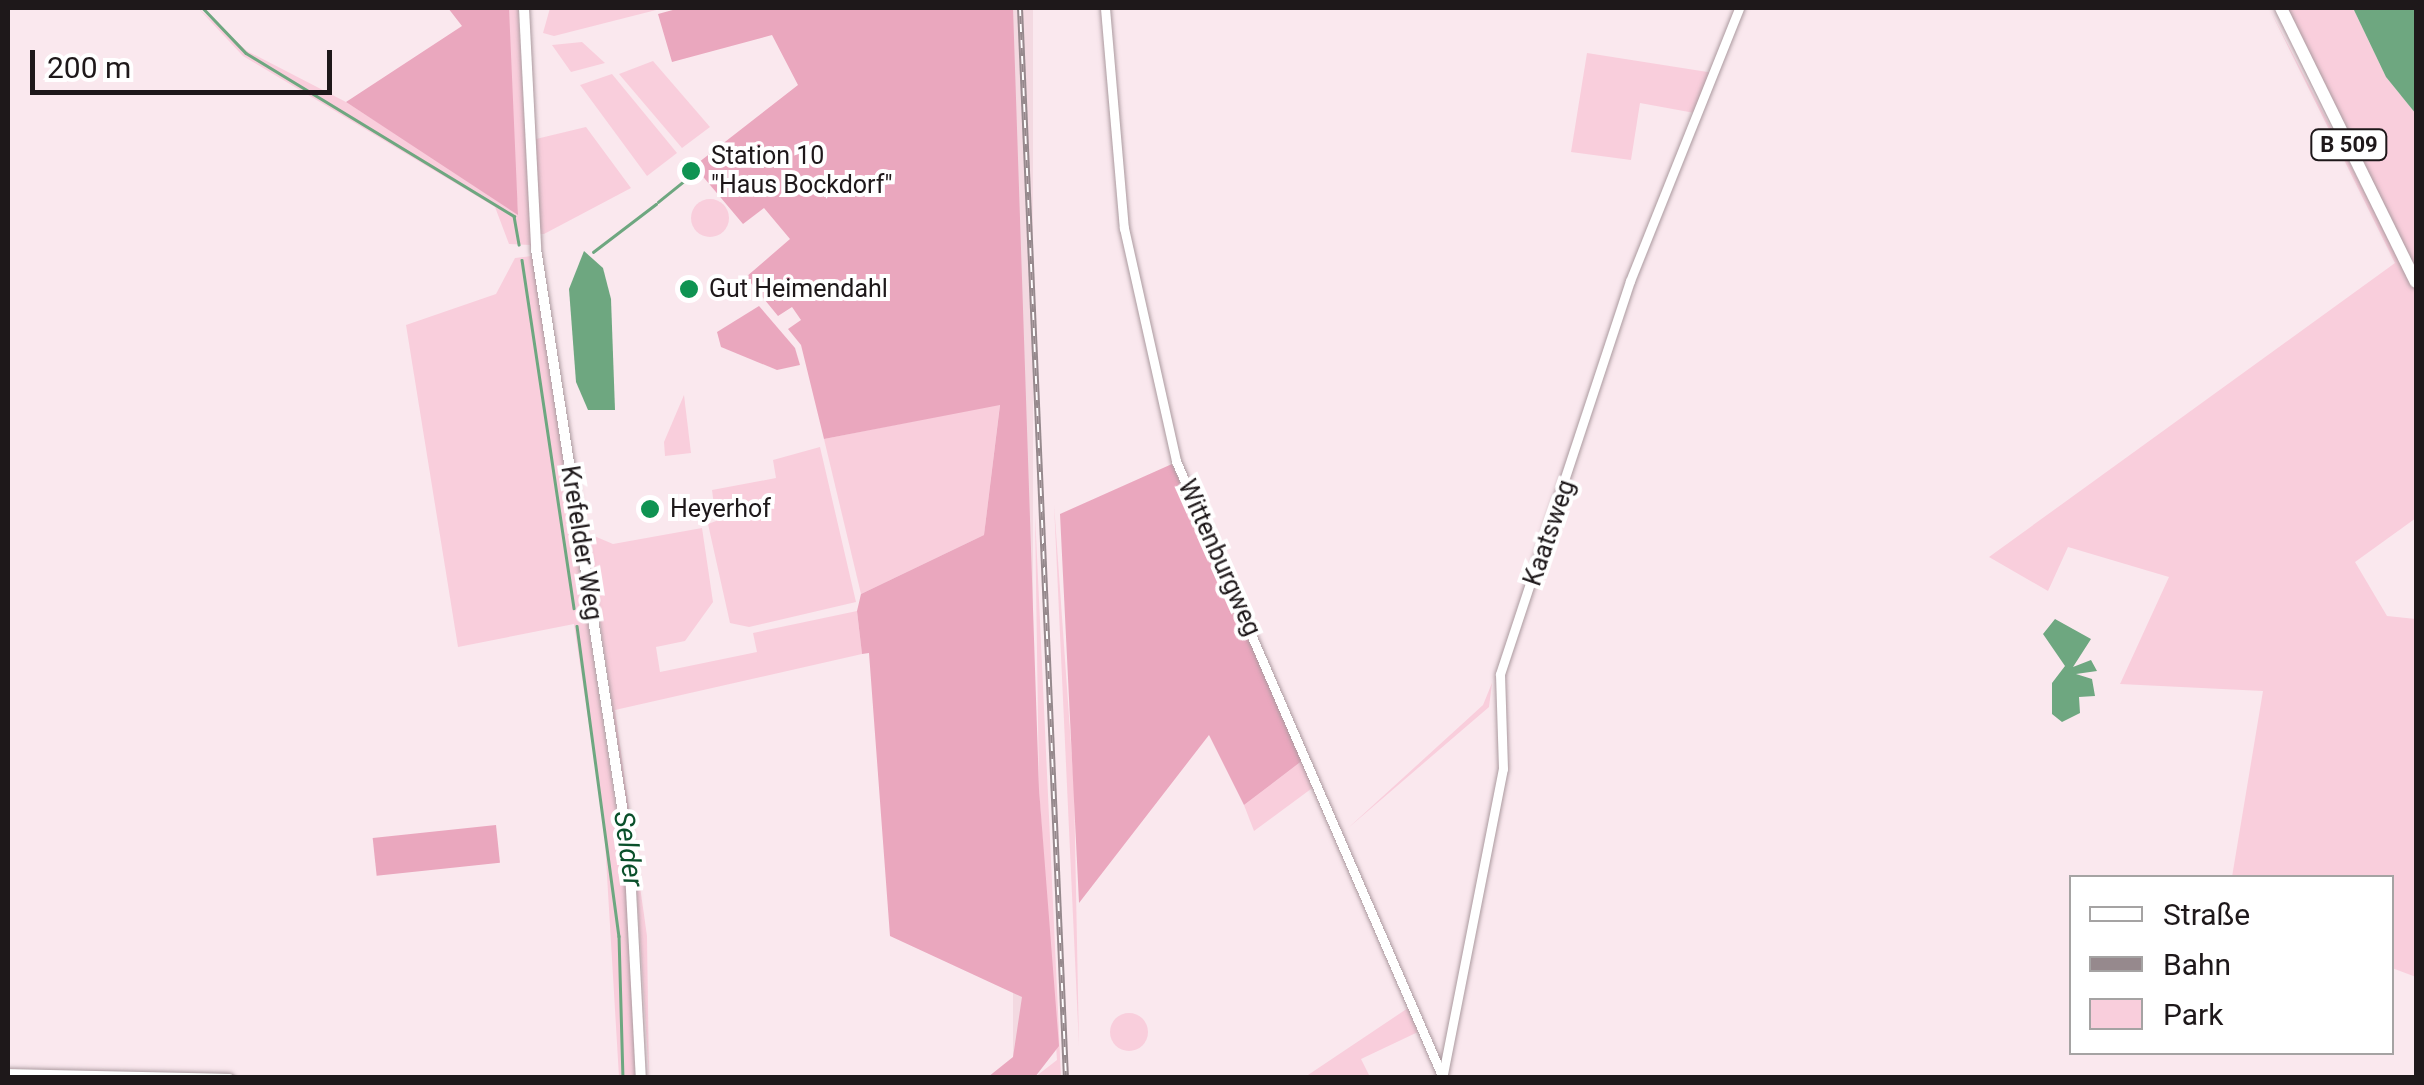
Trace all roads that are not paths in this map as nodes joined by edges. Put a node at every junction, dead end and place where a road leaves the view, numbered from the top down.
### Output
1 (524, 8) edge
2 (1105, 8) edge
3 (1739, 8) edge
4 (2281, 8) edge
5 (2416, 282) edge
6 (8, 1072) edge
7 (1443, 1077) edge
8 (229, 1078) edge
9 (640, 1078) edge

1 - 9 street, Krefelder Weg
2 - 7 street, Wittenburgweg
3 - 7 street, Kaatsweg
4 - 5 main road, B 509
6 - 8 street

